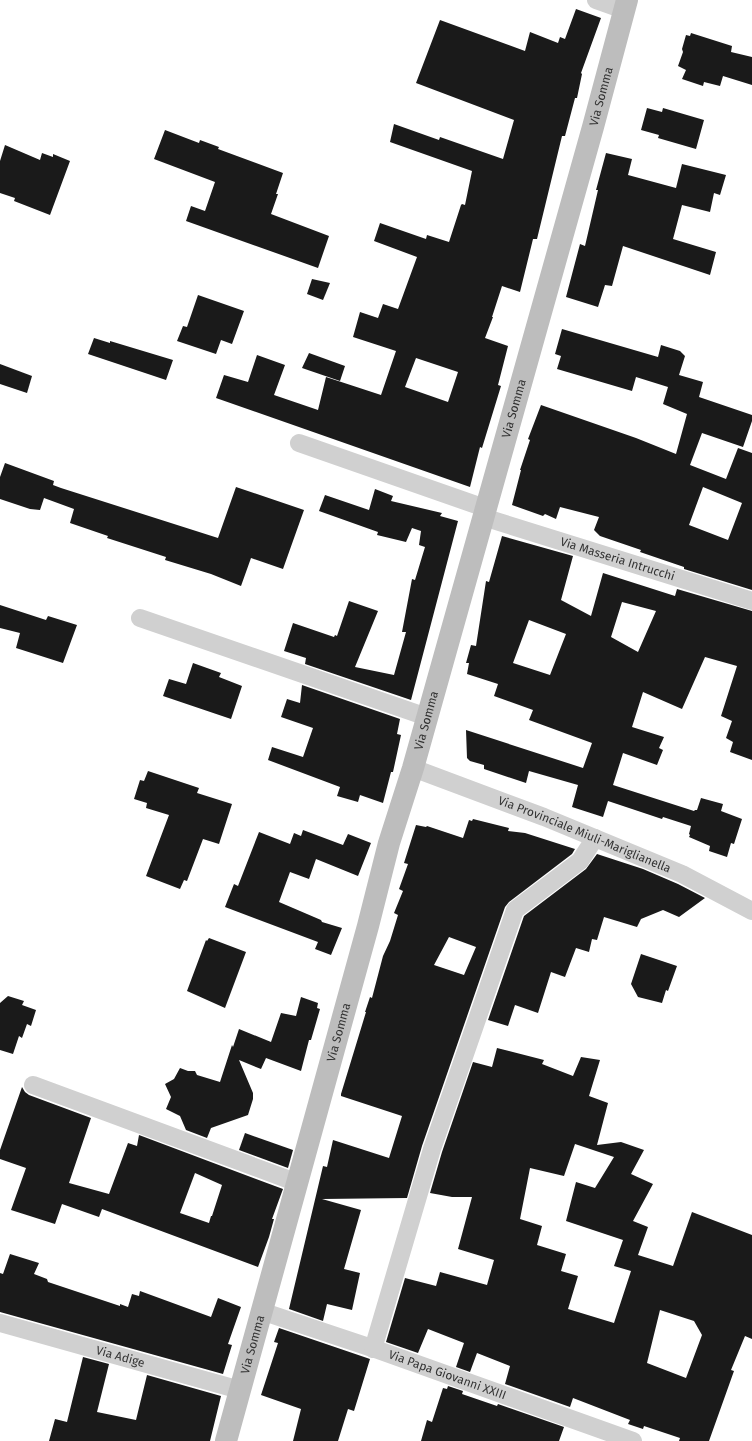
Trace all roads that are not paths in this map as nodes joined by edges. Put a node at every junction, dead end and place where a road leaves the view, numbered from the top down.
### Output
1 (596, 0) edge
2 (626, 5) edge
3 (299, 443) dead end
4 (484, 512) junction
5 (752, 601) edge
6 (140, 618) dead end
7 (427, 716) junction
8 (413, 768) junction
9 (595, 838) junction
10 (752, 911) edge
11 (33, 1085) dead end
12 (298, 1182) junction
13 (262, 1311) junction
14 (0, 1323) edge
15 (373, 1349) junction
16 (240, 1390) junction
17 (226, 1441) edge
18 (633, 1441) edge

1 - 2 street
2 - 4 street, Via Somma
3 - 4 street, Via Masseria Intrucchi
4 - 5 street, Via Masseria Intrucchi
4 - 7 street, Via Somma
6 - 7 street
7 - 8 street, Via Somma
8 - 9 street, Via Provinciale Miuli-Mariglianella
8 - 12 street, Via Somma
9 - 10 street, Via Provinciale Miuli-Mariglianella
9 - 15 street
11 - 12 street
12 - 13 street, Via Somma
13 - 15 street, Via Papa Giovanni XXIII
13 - 16 street, Via Somma
14 - 16 street, Via Adige
15 - 18 street, Via Papa Giovanni XXIII
16 - 17 street, Via Somma

